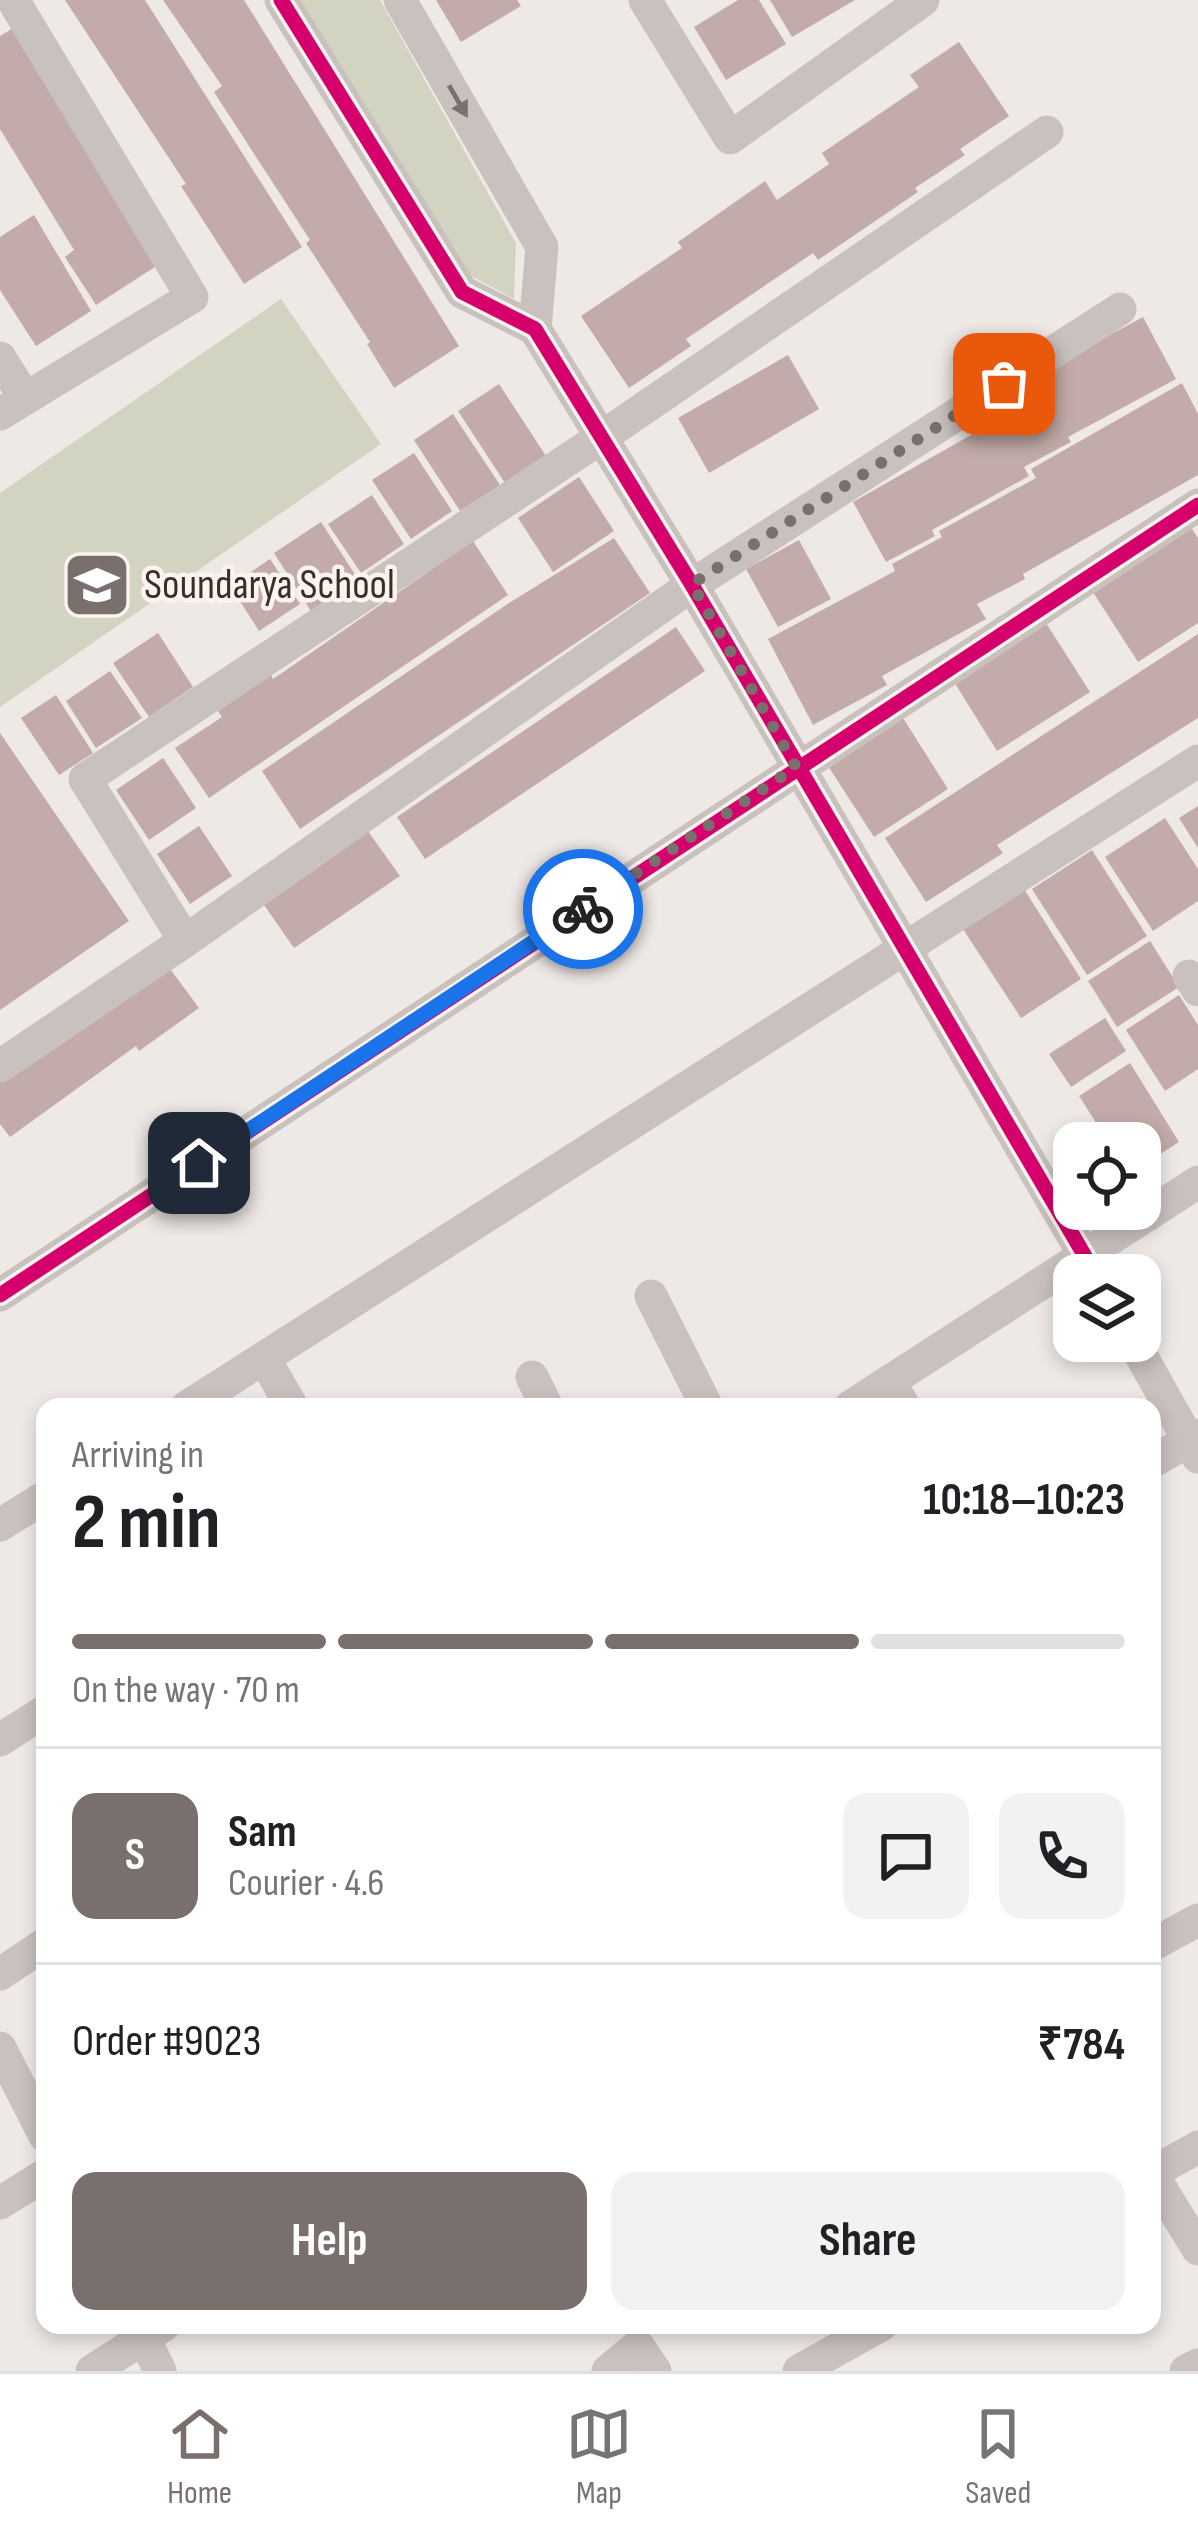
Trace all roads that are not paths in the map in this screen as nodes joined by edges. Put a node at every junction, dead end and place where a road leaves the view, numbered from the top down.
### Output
1 (13, 0) edge
2 (281, 0) edge
3 (400, 0) edge
4 (645, 0) edge
5 (923, 0) edge
6 (884, 12) edge
7 (1047, 132) dead end
8 (1120, 308) dead end
9 (535, 329) junction
10 (0, 358) edge
11 (12, 406) edge
12 (602, 437) junction
13 (1198, 505) edge
14 (692, 584) junction
15 (1198, 761) edge
16 (796, 767) junction
17 (185, 941) junction
18 (907, 950) junction
19 (0, 1066) edge
20 (1198, 1182) edge
21 (1085, 1254) edge
22 (1105, 1254) edge
23 (1053, 1290) edge
24 (0, 1295) edge
25 (651, 1296) dead end
26 (264, 1358) junction
27 (1146, 1362) edge
28 (897, 1394) edge
29 (201, 1398) edge
30 (287, 1398) edge
31 (702, 1398) edge
32 (1195, 1444) edge
33 (1161, 1458) edge
34 (36, 1503) edge
35 (0, 1525) edge
36 (36, 1717) edge
37 (0, 1740) edge
38 (1198, 1920) edge
39 (1161, 1940) edge
40 (36, 1949) edge
41 (0, 1974) edge
42 (0, 2048) edge
43 (36, 2118) edge
44 (1198, 2147) edge
45 (1161, 2168) edge
46 (36, 2181) edge
47 (1161, 2188) edge
48 (0, 2203) edge
49 (1198, 2249) edge
50 (142, 2334) edge
51 (150, 2334) edge
52 (865, 2334) edge
53 (648, 2347) edge
54 (1198, 2365) edge
55 (92, 2371) edge
56 (160, 2371) edge
57 (608, 2371) edge
58 (800, 2371) edge
59 (1186, 2371) edge

1 - 11 street
2 - 9 street
3 -> 9 street
4 - 6 street
5 - 6 street
7 - 12 street
8 - 14 street
9 - 12 street
10 - 11 street
12 - 14 street
12 - 17 street
13 - 16 street
14 - 16 street
14 - 17 street
15 - 18 street
16 - 18 street
16 - 24 street
17 - 19 street
18 - 21 street
18 - 26 street
20 - 22 street
23 - 28 street
25 - 31 street
26 - 29 street
26 - 30 street
27 - 32 street
32 - 33 street
34 - 35 street
36 - 37 street
38 - 39 street
40 - 41 street
42 - 43 street
44 - 45 street
46 - 48 street
47 - 49 street
50 - 55 street
51 - 56 street
52 - 58 street
53 - 57 street
54 - 59 street

